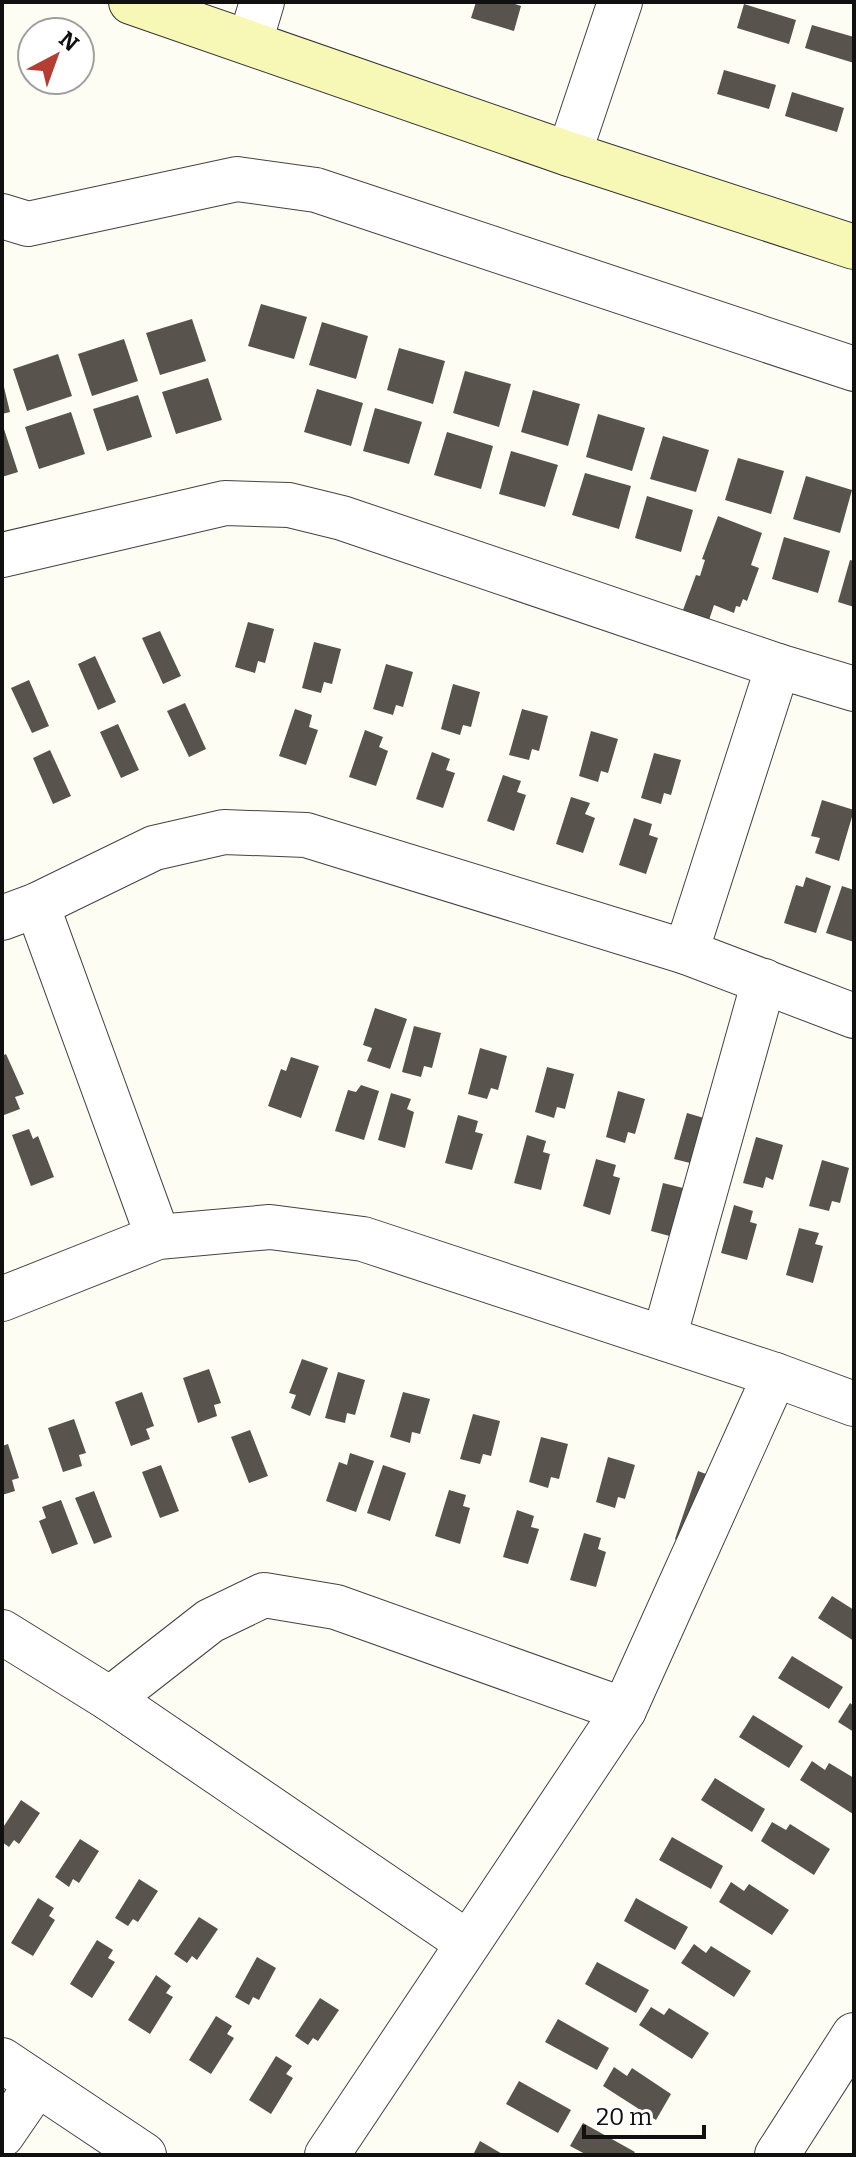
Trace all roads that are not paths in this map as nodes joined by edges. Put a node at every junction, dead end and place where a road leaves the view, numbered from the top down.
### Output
1 (131, 2) edge
2 (620, 2) edge
3 (256, 22) edge
4 (569, 154) junction
5 (2, 216) edge
6 (854, 247) edge
7 (854, 369) edge
8 (2, 555) edge
9 (778, 666) junction
10 (854, 689) edge
11 (20, 911) edge
12 (686, 952) junction
13 (764, 981) junction
14 (854, 1016) edge
15 (158, 1237) junction
16 (2, 1299) edge
17 (664, 1338) junction
18 (775, 1375) junction
19 (854, 1404) edge
20 (2, 1632) edge
21 (110, 1699) junction
22 (624, 1710) junction
23 (468, 1943) junction
24 (854, 2035) edge
25 (20, 2072) edge
26 (2, 2135) edge
27 (144, 2155) edge
28 (327, 2155) edge
29 (777, 2155) edge

1 - 3 street
2 - 4 street
3 - 4 street
4 - 6 street
5 - 7 street
8 - 9 street
9 - 10 street
9 - 12 street
11 - 12 street
11 - 15 street
12 - 13 street
13 - 14 street
13 - 17 street
15 - 16 street
15 - 17 street
17 - 18 street
18 - 19 street
18 - 22 street
20 - 21 street
21 - 22 street
21 - 23 street
22 - 23 street
23 - 28 street
24 - 29 street
25 - 26 street
25 - 27 street

